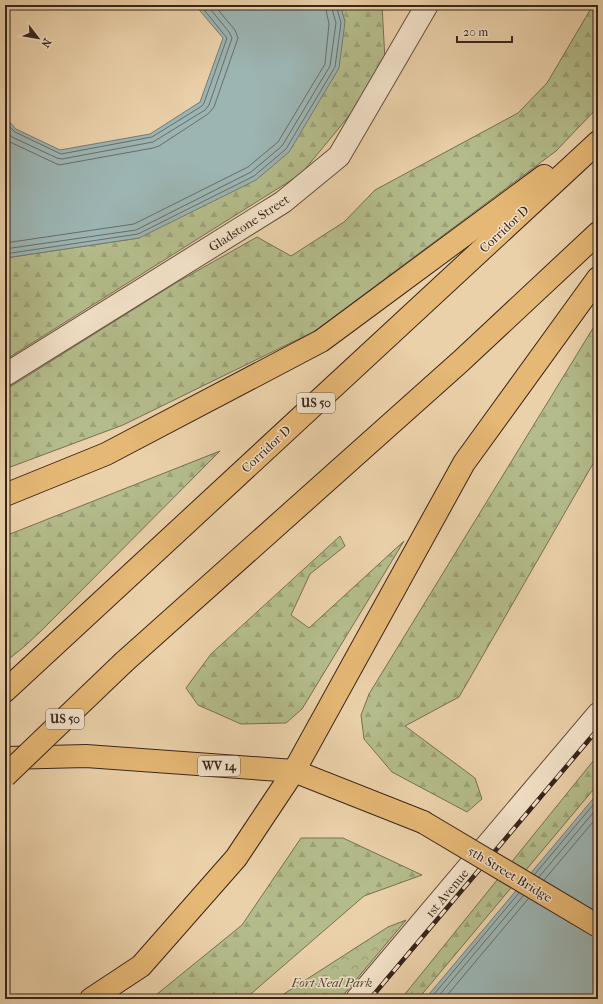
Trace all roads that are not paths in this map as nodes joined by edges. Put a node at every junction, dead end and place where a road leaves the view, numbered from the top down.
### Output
1 (427, 5) edge
2 (598, 136) edge
3 (598, 142) edge
4 (598, 233) edge
5 (598, 278) edge
6 (5, 375) edge
7 (5, 495) edge
8 (5, 691) edge
9 (598, 714) edge
10 (5, 758) edge
11 (294, 771) junction
12 (5, 776) edge
13 (598, 926) edge
14 (91, 999) edge
15 (357, 999) edge

1 - 6 street, Gladstone Street
2 - 7 main road
3 - 8 main road, Corridor D / US 50
4 - 12 main road, US 50, bridge
5 - 11 main road
9 - 15 street, 1st Avenue
10 - 11 main road, WV 14
11 - 13 main road, 5th Street Bridge / WV 14, bridge
11 - 14 main road

